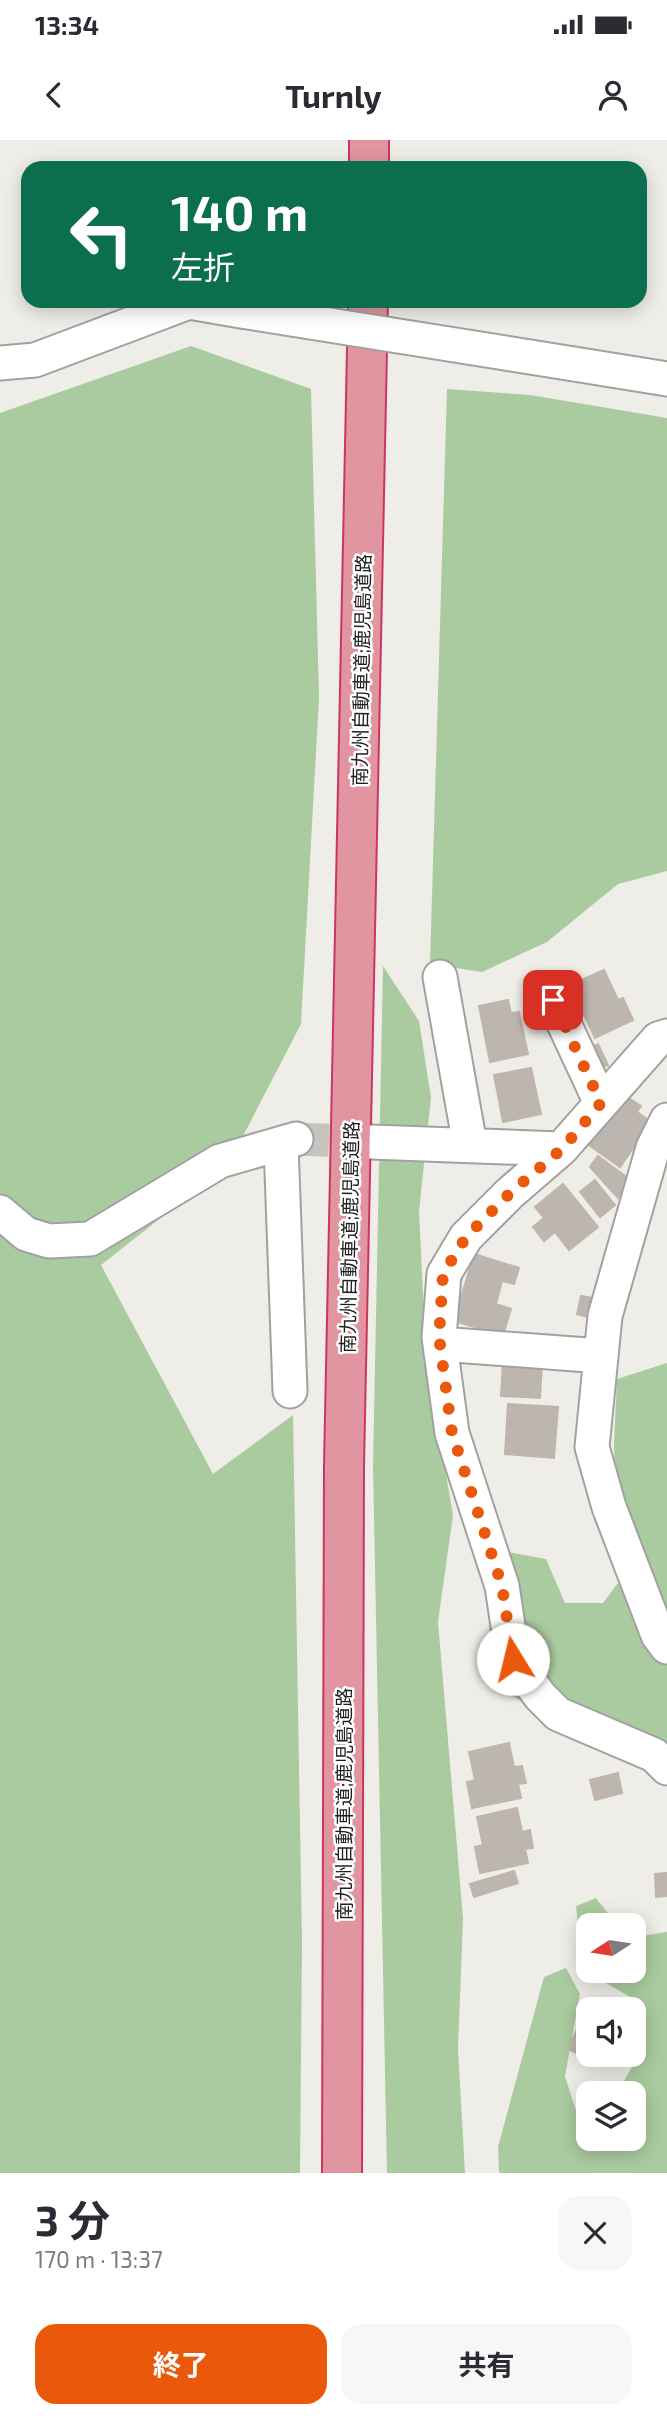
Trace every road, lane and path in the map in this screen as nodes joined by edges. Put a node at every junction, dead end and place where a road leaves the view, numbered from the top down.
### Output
1 (369, 140) edge
2 (369, 161) edge
3 (173, 308) edge
4 (220, 308) edge
5 (368, 308) edge
6 (0, 363) edge
7 (667, 379) edge
8 (440, 977) dead end
9 (553, 1000) dead end
10 (667, 1036) edge
11 (601, 1103) junction
12 (667, 1121) edge
13 (371, 1142) tunnel mouth
14 (470, 1145) junction
15 (562, 1149) junction
16 (0, 1212) edge
17 (440, 1344) junction
18 (601, 1356) junction
19 (290, 1391) dead end
20 (667, 1647) edge
21 (667, 1768) edge
22 (342, 2173) edge

1 - 2 highway
3 - 6 street, bridge
4 - 7 street, bridge
5 - 22 highway, 南九州自動車道;鹿児島道路
8 - 14 street
9 - 11 street
10 - 11 street
11 - 15 street
12 - 18 street
13 - 14 street
14 - 15 street
15 - 17 street
16 - 19 street
17 - 18 street
17 - 21 street
18 - 20 street

